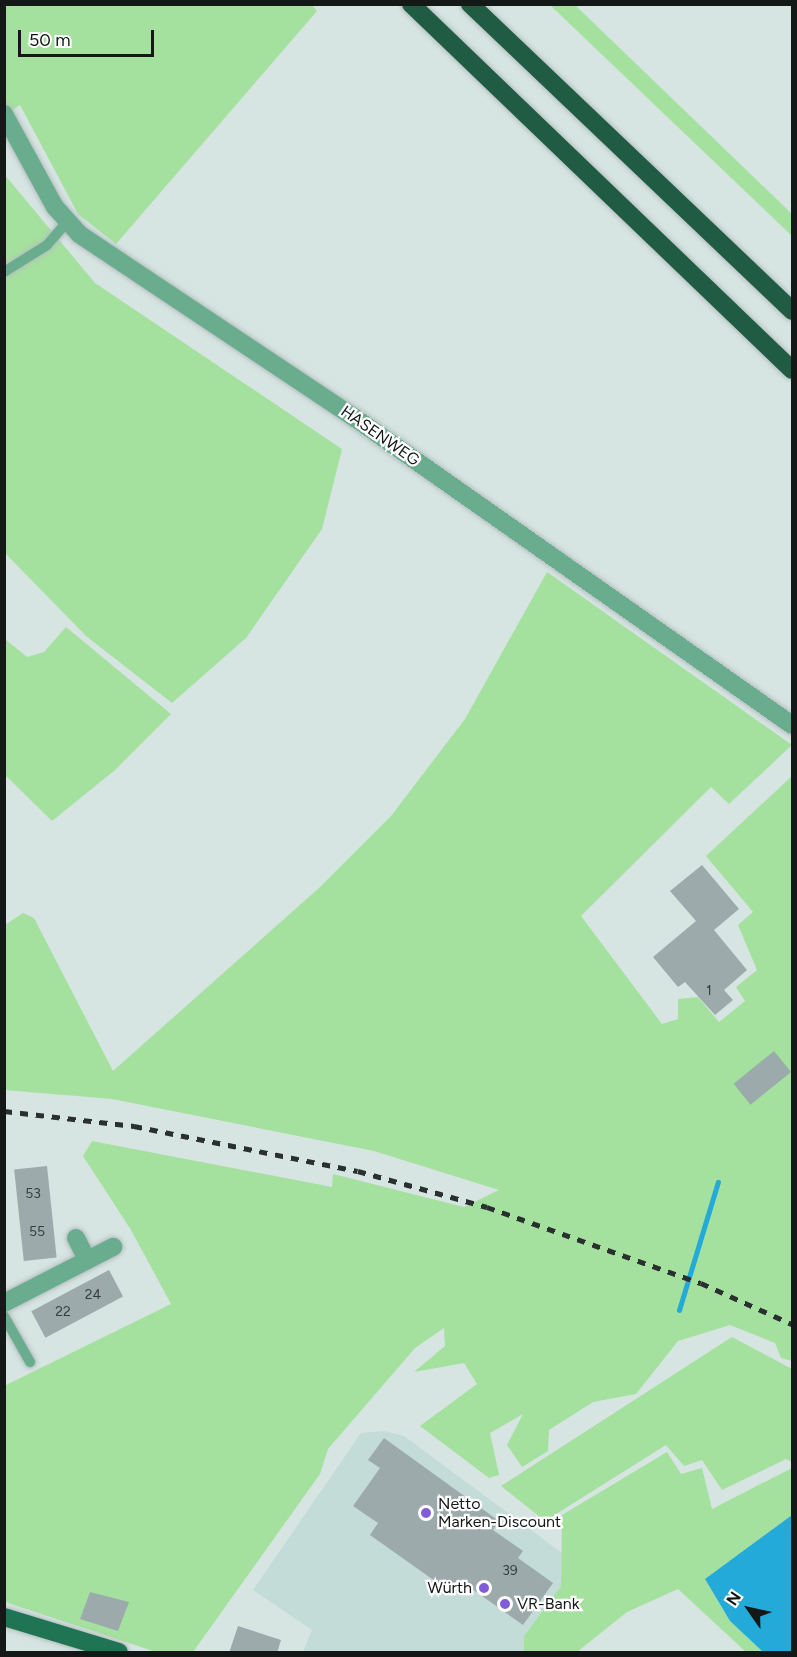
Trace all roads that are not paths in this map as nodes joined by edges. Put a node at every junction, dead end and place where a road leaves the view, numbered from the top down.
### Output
1 (411, 4) edge
2 (471, 4) edge
3 (4, 114) edge
4 (67, 222) junction
5 (4, 272) edge
6 (792, 311) edge
7 (792, 370) edge
8 (792, 725) edge
9 (76, 1238) dead end
10 (113, 1246) dead end
11 (87, 1260) junction
12 (4, 1302) edge
13 (4, 1316) edge
14 (30, 1362) dead end
15 (4, 1617) edge
16 (119, 1653) edge

1 - 7 highway
2 - 6 highway
3 - 4 street, HASENWEG
4 - 5 lane
4 - 8 street, HASENWEG
9 - 11 street
10 - 11 street
11 - 12 street
13 - 14 lane
15 - 16 main road

